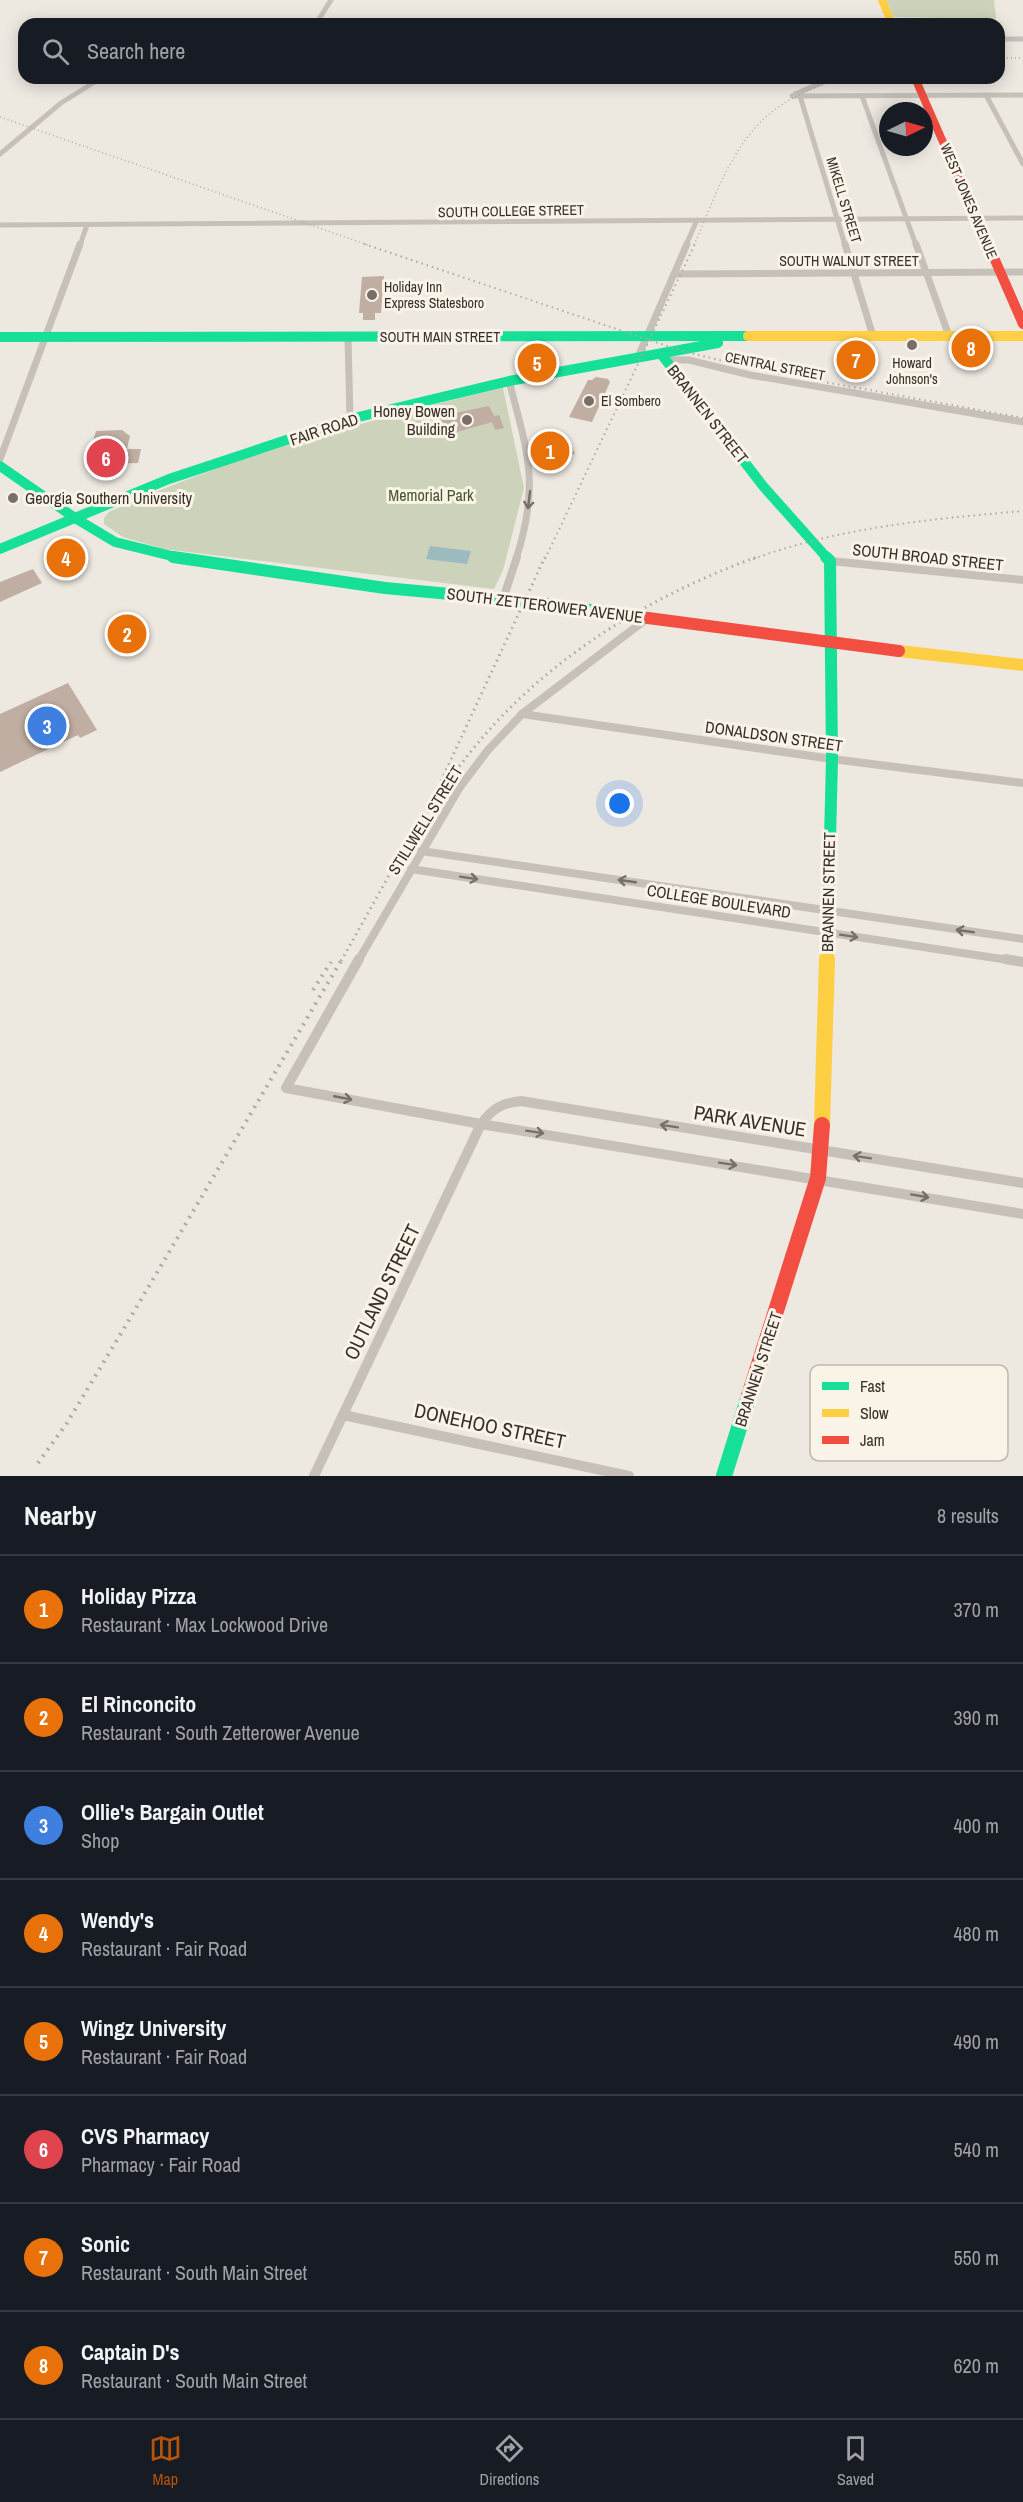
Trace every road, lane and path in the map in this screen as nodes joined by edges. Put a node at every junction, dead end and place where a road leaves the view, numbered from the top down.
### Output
1 (332, 0) edge
2 (882, 0) edge
3 (321, 18) edge
4 (890, 18) edge
5 (1005, 39) edge
6 (1023, 39) edge
7 (91, 84) edge
8 (819, 84) edge
9 (918, 84) edge
10 (923, 95) junction
11 (986, 95) junction
12 (1023, 95) edge
13 (800, 96) junction
14 (862, 96) junction
15 (0, 154) edge
16 (1023, 164) edge
17 (976, 218) junction
18 (1023, 218) edge
19 (837, 219) junction
20 (907, 219) junction
21 (697, 220) junction
22 (0, 225) edge
23 (87, 225) junction
24 (854, 273) junction
25 (926, 273) junction
26 (1000, 273) junction
27 (1023, 273) edge
28 (675, 274) junction
29 (1023, 324) edge
30 (45, 336) junction
31 (873, 336) junction
32 (949, 336) junction
33 (1023, 336) edge
34 (0, 337) edge
35 (348, 337) junction
36 (649, 337) junction
37 (749, 337) junction
38 (638, 357) junction
39 (663, 357) junction
40 (509, 381) junction
41 (350, 419) junction
42 (1023, 422) edge
43 (0, 459) edge
44 (0, 466) edge
45 (75, 518) junction
46 (0, 549) edge
47 (830, 561) junction
48 (1023, 580) edge
49 (503, 599) junction
50 (649, 617) junction
51 (832, 644) junction
52 (1023, 665) edge
53 (522, 714) junction
54 (832, 759) junction
55 (1023, 783) edge
56 (421, 852) junction
57 (411, 868) junction
58 (828, 911) junction
59 (827, 933) junction
60 (1023, 939) edge
61 (1023, 962) edge
62 (481, 1124) junction
63 (819, 1151) junction
64 (818, 1178) junction
65 (1023, 1183) edge
66 (1023, 1214) edge
67 (343, 1414) junction
68 (314, 1476) edge
69 (629, 1476) edge
70 (724, 1476) edge

1 - 3 street
2 - 4 street
5 - 6 street
7 - 15 street
8 - 13 street
9 - 10 street, WEST JONES AVENUE
10 - 11 street
10 - 14 street
10 - 17 street, WEST JONES AVENUE
11 - 12 street
11 - 16 street
13 - 14 street
13 - 19 street, MIKELL STREET
14 - 20 street
17 - 18 street, SOUTH COLLEGE STREET
17 - 20 street, SOUTH COLLEGE STREET
17 - 26 street, WEST JONES AVENUE
19 - 20 street, SOUTH COLLEGE STREET
19 - 21 street, SOUTH COLLEGE STREET
19 - 24 street, MIKELL STREET
20 - 25 street
21 - 23 street, SOUTH COLLEGE STREET
21 - 28 street
22 - 23 street, SOUTH COLLEGE STREET
23 - 30 street
24 - 25 street, SOUTH WALNUT STREET
24 - 28 street, SOUTH WALNUT STREET
24 - 31 street, MIKELL STREET
25 - 26 street, SOUTH WALNUT STREET
25 - 32 street
26 - 27 street, SOUTH WALNUT STREET
26 - 29 street, WEST JONES AVENUE
28 - 36 street
30 - 34 street, SOUTH MAIN STREET
30 - 35 street, SOUTH MAIN STREET
30 - 43 street
31 - 32 street, SOUTH MAIN STREET
31 - 37 street, SOUTH MAIN STREET
32 - 33 street, SOUTH MAIN STREET
35 - 36 street, SOUTH MAIN STREET
35 - 41 street
36 - 37 street, SOUTH MAIN STREET
36 - 38 street
36 - 39 street, BRANNEN STREET
37 - 39 street, FAIR ROAD
38 - 39 street, FAIR ROAD
38 - 40 street, FAIR ROAD
39 - 42 street, CENTRAL STREET
39 - 47 street, BRANNEN STREET
40 - 41 street, FAIR ROAD
40 -> 49 street
41 - 45 street, FAIR ROAD
44 - 45 street, SOUTH ZETTEROWER AVENUE
45 - 46 street, FAIR ROAD
45 - 49 street, SOUTH ZETTEROWER AVENUE
47 - 48 street, SOUTH BROAD STREET
47 - 51 street, BRANNEN STREET
49 - 50 street, SOUTH ZETTEROWER AVENUE
50 - 51 street, SOUTH ZETTEROWER AVENUE
50 - 53 street, STILLWELL STREET
51 - 52 street, SOUTH ZETTEROWER AVENUE
51 - 54 street, BRANNEN STREET
53 - 54 street, DONALDSON STREET
53 - 56 street, STILLWELL STREET
54 - 55 street, DONALDSON STREET
54 - 58 street, BRANNEN STREET
56 - 57 street, STILLWELL STREET
58 -> 56 street, COLLEGE BOULEVARD
57 -> 59 street, COLLEGE BOULEVARD
57 -> 62 street, STILLWELL STREET
58 - 59 street, BRANNEN STREET
60 -> 58 street, COLLEGE BOULEVARD
59 -> 61 street, COLLEGE BOULEVARD
59 - 63 street, BRANNEN STREET
63 -> 62 street, PARK AVENUE
62 -> 64 street
62 - 67 street, OUTLAND STREET
63 - 64 street, BRANNEN STREET
65 -> 63 street, PARK AVENUE
64 -> 66 street
64 - 70 street, BRANNEN STREET
67 - 68 street, OUTLAND STREET
67 - 69 street, DONEHOO STREET

